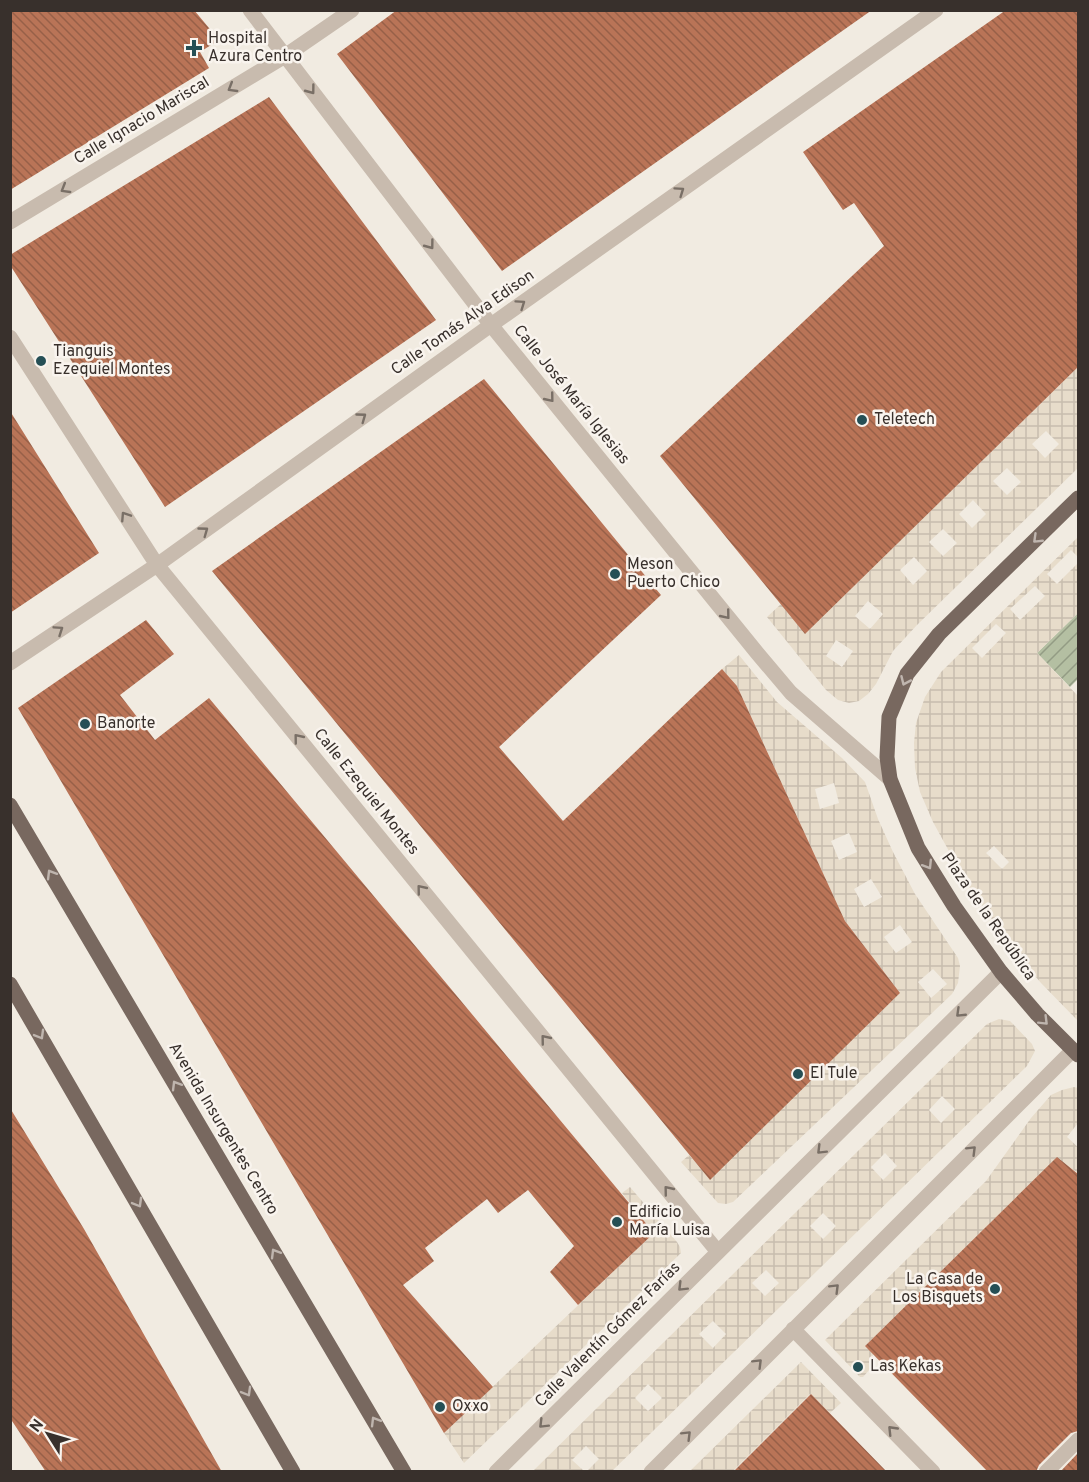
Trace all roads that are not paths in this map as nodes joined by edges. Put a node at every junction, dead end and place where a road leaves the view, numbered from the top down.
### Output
1 (250, 10) edge
2 (352, 10) edge
3 (936, 10) edge
4 (285, 56) junction
5 (10, 222) edge
6 (491, 325) junction
7 (10, 337) edge
8 (1078, 498) edge
9 (157, 565) junction
10 (10, 663) edge
11 (890, 779) junction
12 (10, 805) edge
13 (1001, 972) junction
14 (10, 984) edge
15 (1076, 1052) edge
16 (718, 1252) junction
17 (793, 1329) junction
18 (1078, 1440) edge
19 (293, 1472) edge
20 (404, 1472) edge
21 (496, 1472) edge
22 (651, 1472) edge
23 (933, 1472) edge
24 (1046, 1472) edge

1 - 4 street, Calle José María Iglesias
2 - 4 street, Calle Ignacio Mariscal
6 -> 3 street, Calle Tomás Alva Edison
4 -> 5 street, Calle Ignacio Mariscal
4 -> 6 street, Calle José María Iglesias
9 -> 6 street, Calle Tomás Alva Edison
6 -> 11 street, Calle José María Iglesias
9 -> 7 street, Calle Ezequiel Montes
8 -> 11 main road, Plaza de la República
10 -> 9 street, Calle Tomás Alva Edison
16 -> 9 street, Calle Ezequiel Montes
11 -> 13 main road, Plaza de la República
20 -> 12 main road, Avenida Insurgentes Centro
13 -> 15 main road, Plaza de la República
13 -> 16 street, Calle Valentín Gómez Farías
14 -> 19 main road
17 -> 15 street
16 -> 21 street, Calle Valentín Gómez Farías
22 -> 17 street
23 -> 17 street
18 - 24 street

